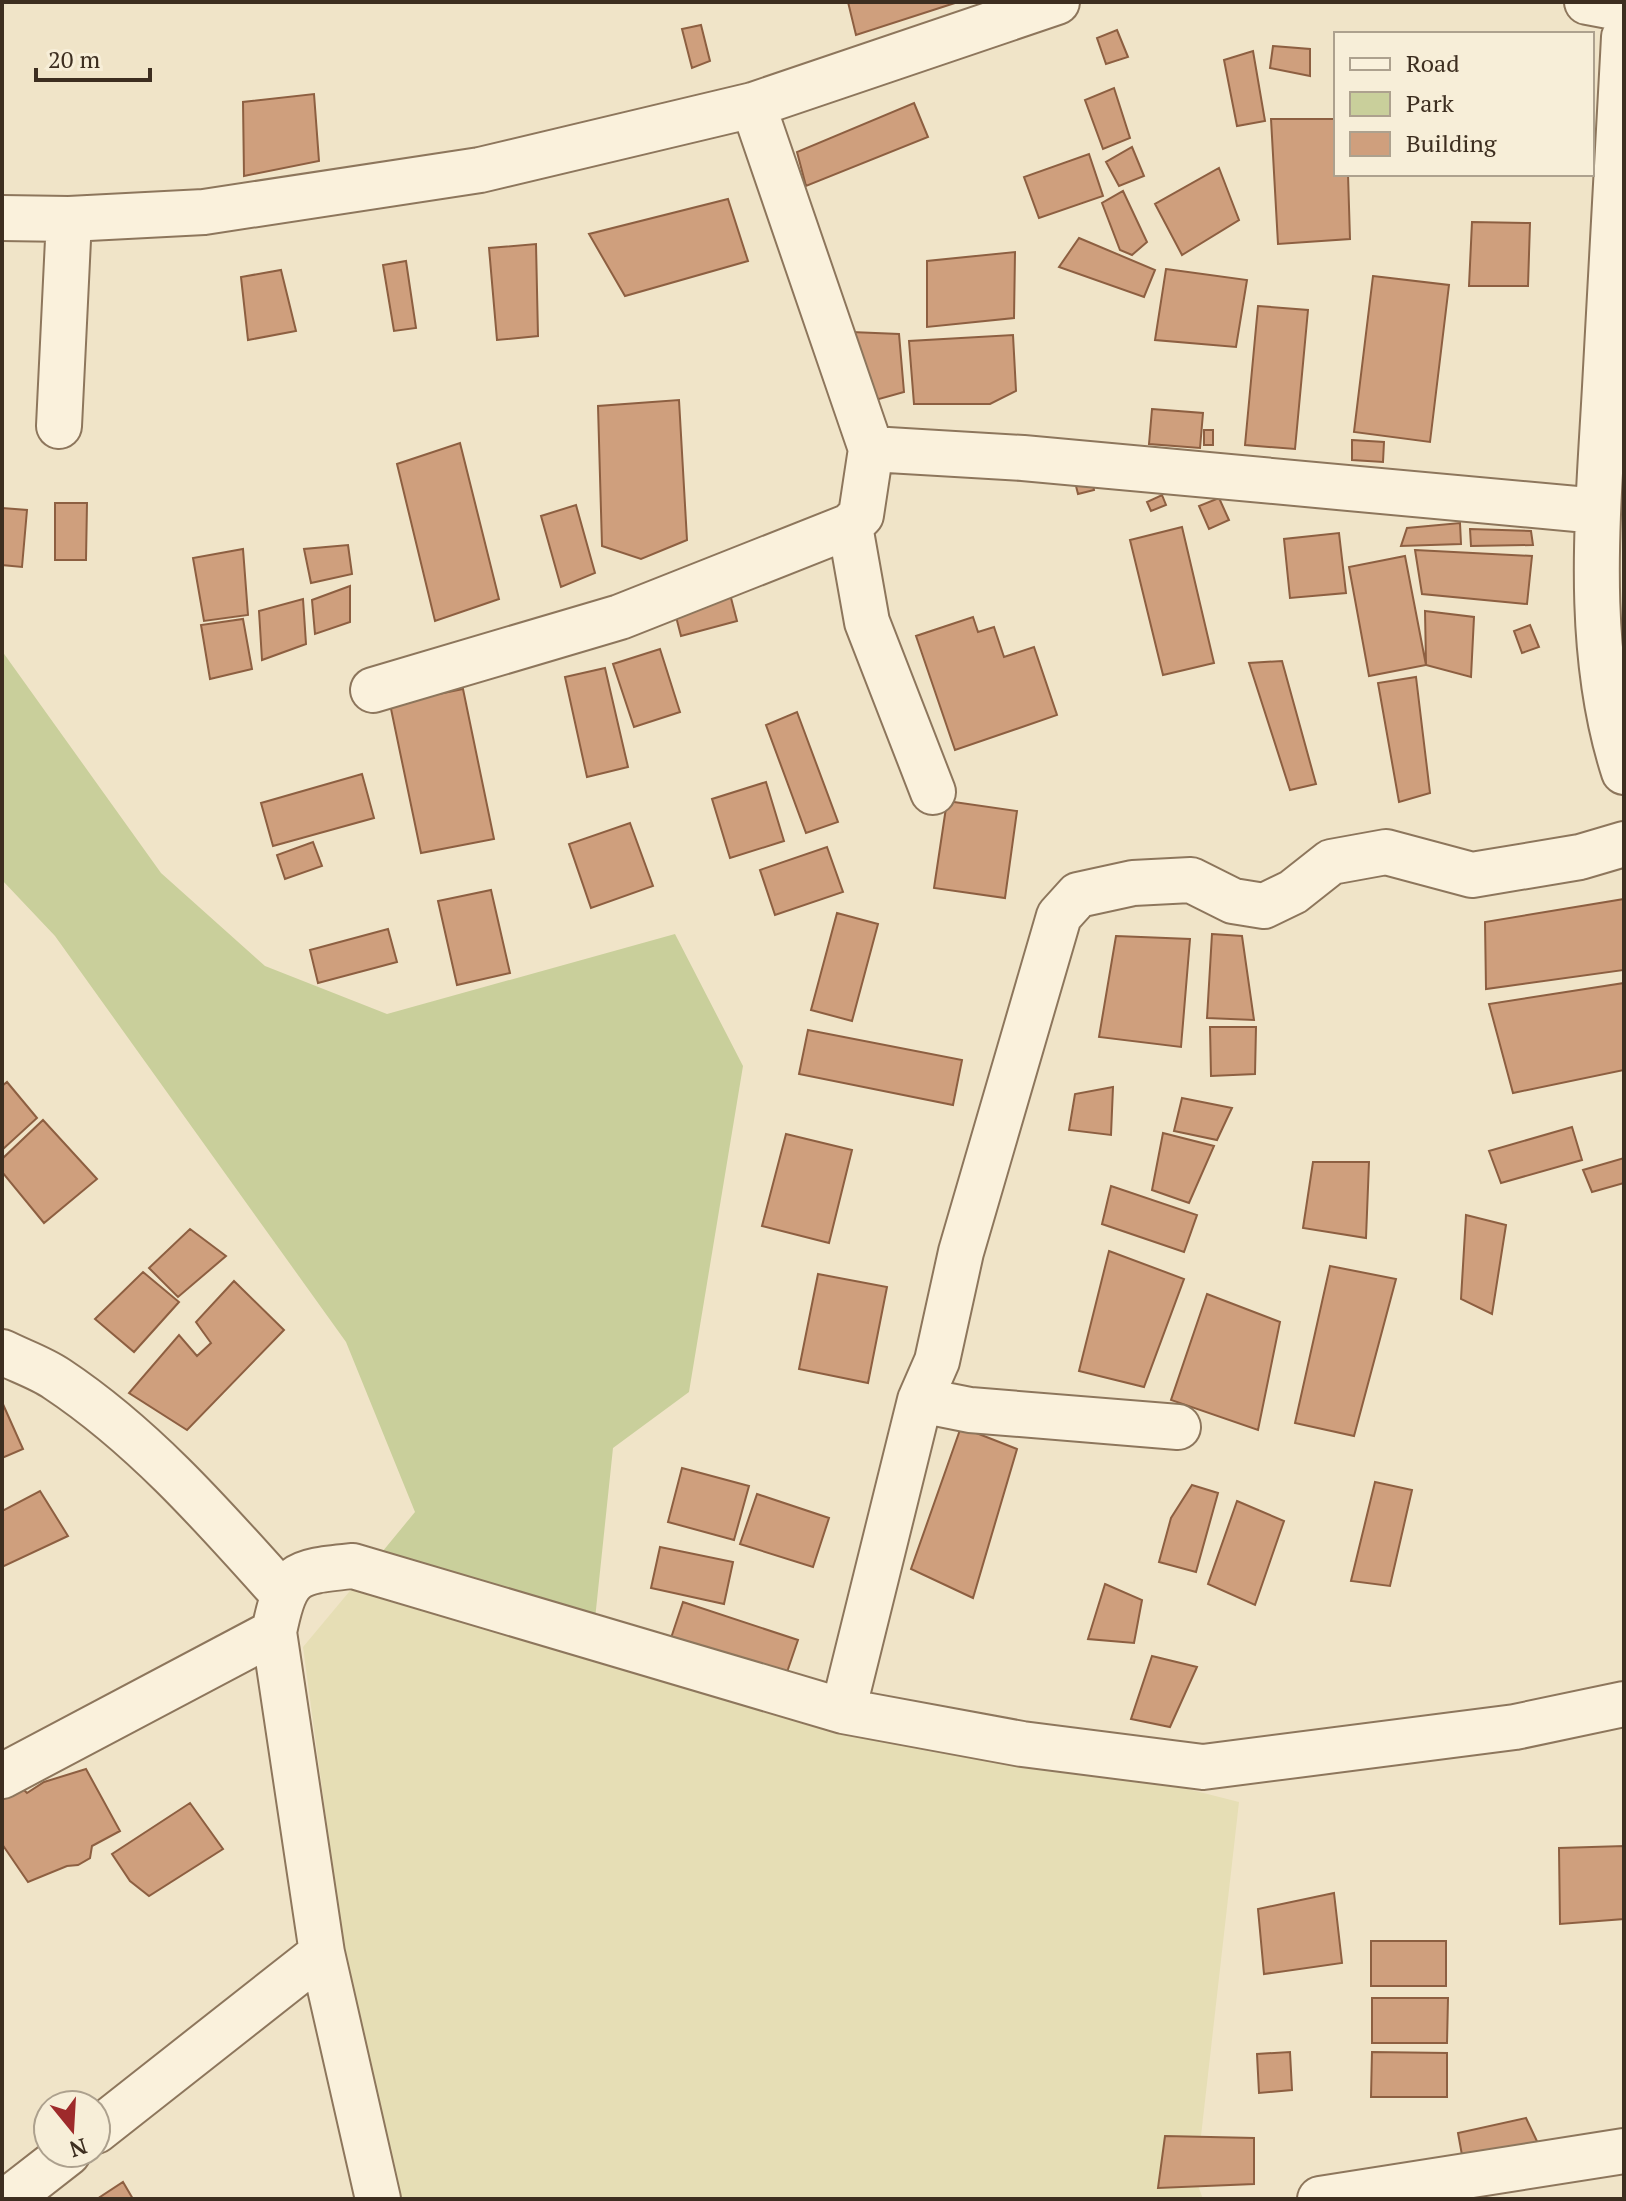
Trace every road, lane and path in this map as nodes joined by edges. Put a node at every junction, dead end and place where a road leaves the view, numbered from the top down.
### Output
1 (1057, 2) edge
2 (1587, 2) edge
3 (1624, 9) edge
4 (1624, 37) edge
5 (753, 105) junction
6 (2, 218) edge
7 (69, 219) junction
8 (59, 426) dead end
9 (871, 449) junction
10 (1598, 511) junction
11 (850, 526) junction
12 (373, 690) dead end
13 (1624, 772) edge
14 (933, 792) dead end
15 (1624, 844) edge
16 (2, 1352) edge
17 (920, 1400) junction
18 (1178, 1427) dead end
19 (278, 1612) junction
20 (1624, 1704) edge
21 (843, 1711) junction
22 (2, 1776) edge
23 (322, 1953) junction
24 (112, 2118) edge
25 (1624, 2151) edge
26 (47, 2169) edge
27 (9, 2199) edge
28 (378, 2199) edge
29 (1320, 2199) edge

1 - 5 street
2 - 3 street
4 - 10 street
5 - 7 street
5 - 9 street
6 - 7 street
7 - 8 street
9 - 10 street
9 - 11 street
10 - 13 street
11 - 12 street
11 - 14 street
15 - 17 street
16 - 19 street
17 - 18 street
17 - 21 street
19 - 21 street
19 - 22 street
19 - 23 street
20 - 21 street
23 - 24 street
23 - 28 street
25 - 29 street
26 - 27 street

